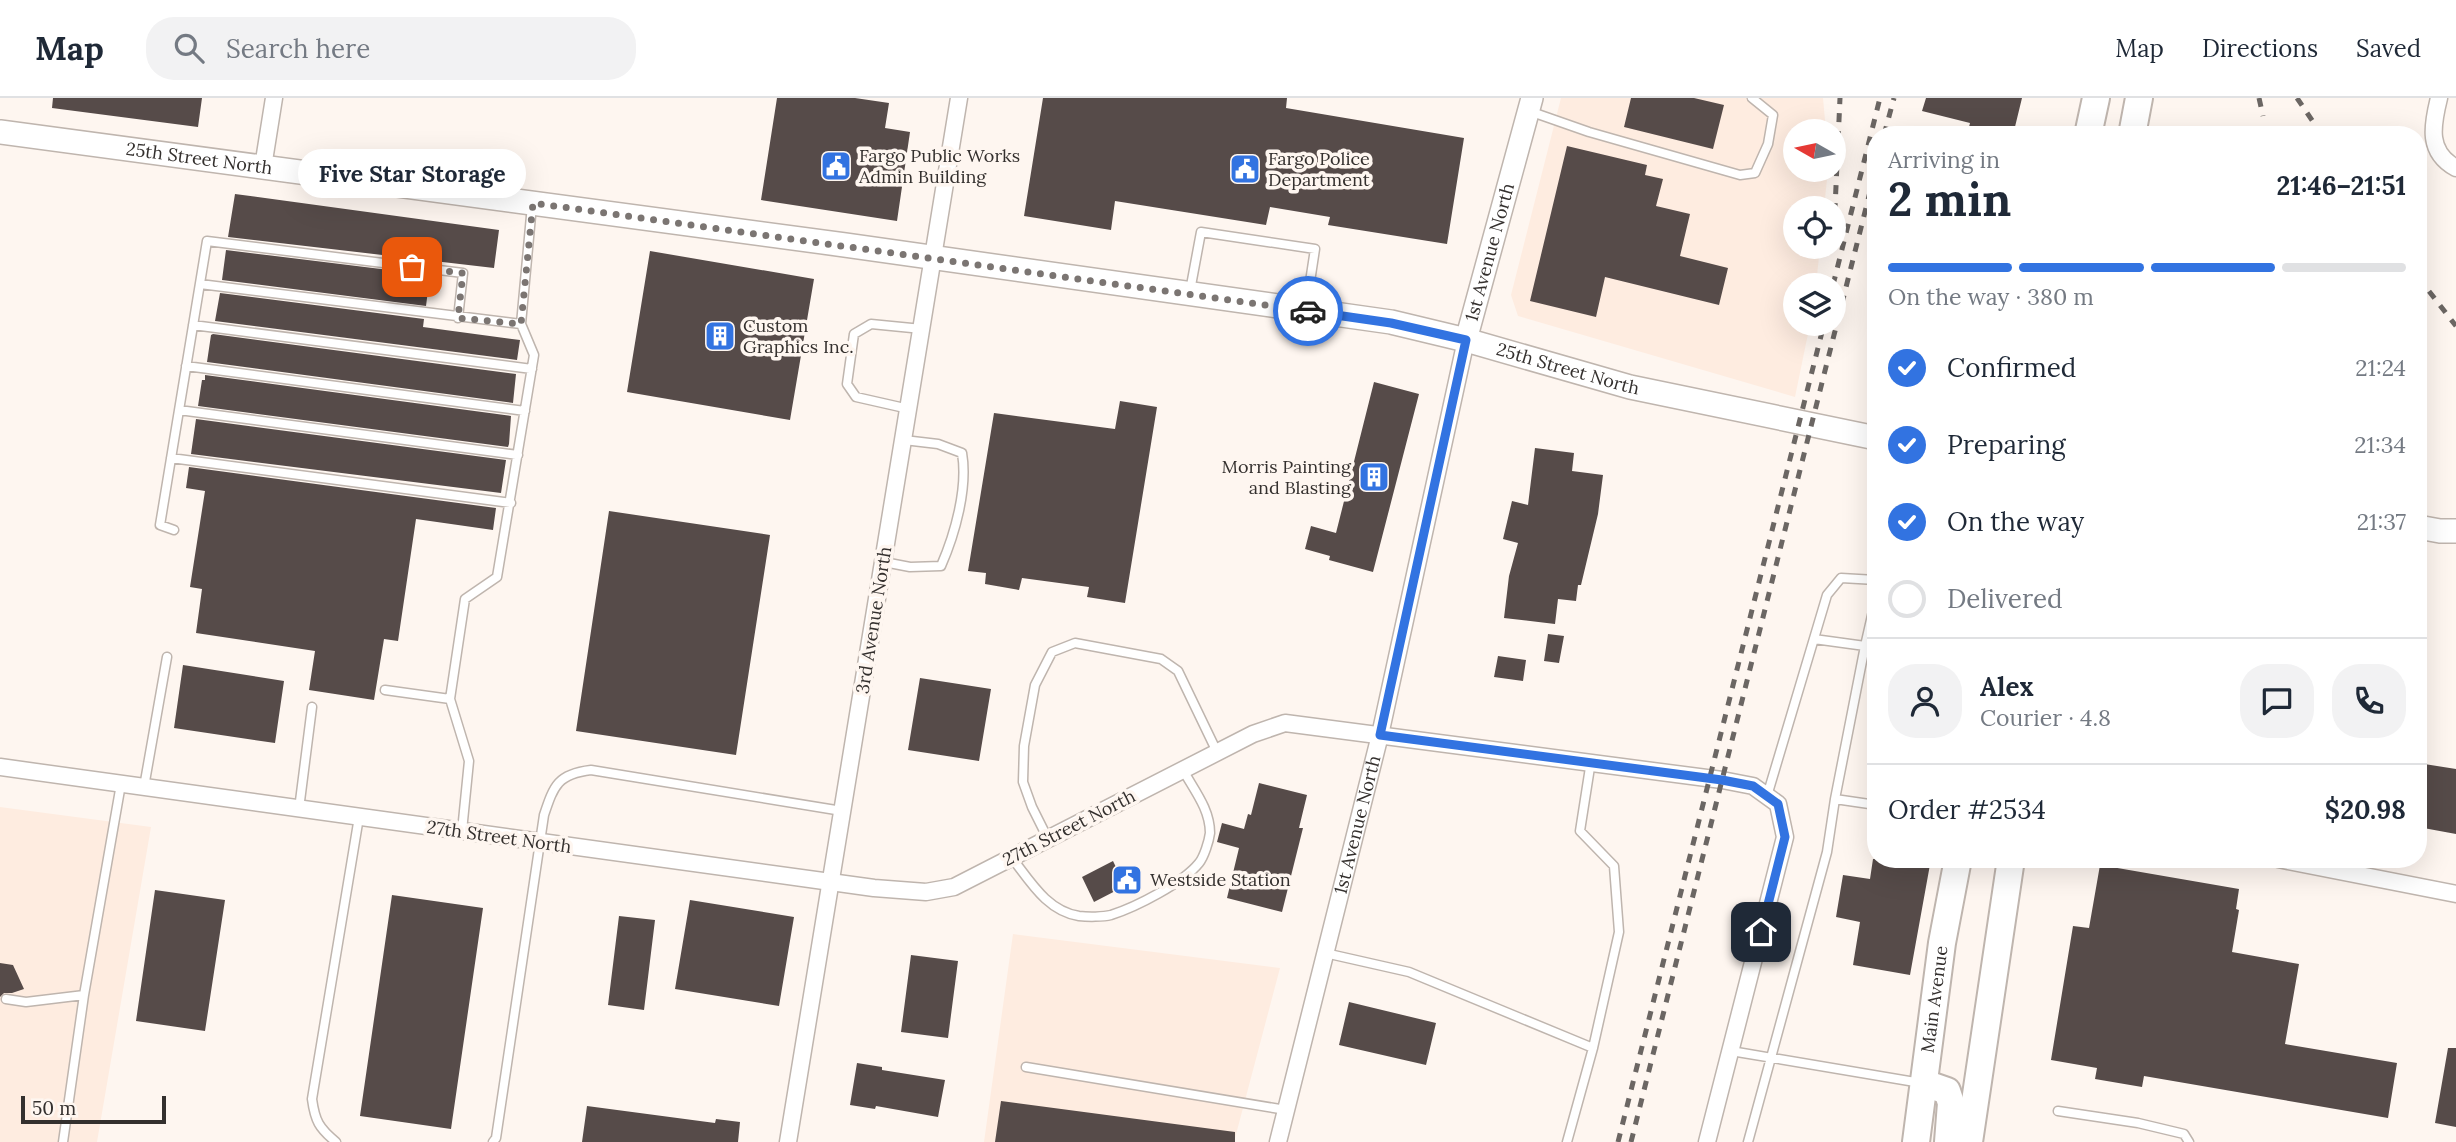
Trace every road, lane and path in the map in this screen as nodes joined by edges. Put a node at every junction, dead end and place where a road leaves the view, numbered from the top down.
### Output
1 (274, 98) edge
2 (959, 98) edge
3 (1752, 98) edge
4 (2096, 98) edge
5 (2139, 98) edge
6 (2439, 98) edge
7 (1531, 105) edge
8 (2090, 126) edge
9 (2134, 126) edge
10 (0, 132) edge
11 (263, 167) junction
12 (2456, 168) edge
13 (533, 203) junction
14 (933, 257) junction
15 (200, 284) junction
16 (1190, 294) junction
17 (1305, 310) junction
18 (458, 318) junction
19 (521, 324) junction
20 (193, 325) junction
21 (922, 329) junction
22 (1466, 340) junction
23 (186, 366) junction
24 (532, 369) junction
25 (909, 408) junction
26 (179, 410) junction
27 (525, 411) junction
28 (1867, 436) edge
29 (904, 440) junction
30 (519, 455) junction
31 (171, 458) junction
32 (511, 503) junction
33 (2427, 528) edge
34 (174, 530) dead end
35 (2456, 531) edge
36 (884, 562) junction
37 (1867, 579) edge
38 (1867, 637) edge
39 (1814, 639) junction
40 (1865, 646) junction
41 (167, 657) dead end
42 (385, 690) dead end
43 (450, 699) junction
44 (312, 706) dead end
45 (1380, 735) junction
46 (1217, 752) junction
47 (1591, 761) junction
48 (0, 767) edge
49 (1183, 769) junction
50 (121, 784) junction
51 (144, 787) junction
52 (1767, 796) junction
53 (1835, 799) junction
54 (1867, 803) edge
55 (299, 809) junction
56 (843, 811) junction
57 (359, 817) junction
58 (461, 831) junction
59 (1048, 839) junction
60 (539, 842) junction
61 (1012, 858) junction
62 (1956, 868) edge
63 (2010, 868) edge
64 (2345, 868) edge
65 (831, 882) junction
66 (2456, 894) edge
67 (1325, 953) junction
68 (84, 995) junction
69 (6, 999) dead end
70 (1593, 1048) junction
71 (1731, 1051) junction
72 (1773, 1059) junction
73 (1026, 1067) dead end
74 (1924, 1083) junction
75 (1286, 1110) junction
76 (2059, 1111) dead end
77 (63, 1142) edge
78 (336, 1142) edge
79 (493, 1142) edge
80 (788, 1142) edge
81 (1278, 1142) edge
82 (1567, 1142) edge
83 (1707, 1142) edge
84 (1748, 1142) edge
85 (1916, 1142) edge
86 (1948, 1142) edge
87 (1969, 1142) edge
88 (2189, 1142) edge

1 - 11 street
2 - 14 street, 3rd Avenue North
3 - 7 lane
4 - 8 main road
5 - 9 main road
6 - 12 street
7 - 22 street, 1st Avenue North
10 - 11 main road, 25th Street North
11 - 13 main road, 25th Street North
13 - 14 main road, 25th Street North
13 - 19 lane
14 - 16 main road, 25th Street North
14 - 21 street, 3rd Avenue North
15 - 18 lane
15 - 18 lane
15 - 20 lane
16 - 17 main road, 25th Street North
16 - 17 lane
17 - 22 main road, 25th Street North
18 - 19 lane
19 - 24 lane
20 - 23 lane
20 - 24 lane
21 - 25 street, 3rd Avenue North
21 - 25 lane
22 - 28 main road, 25th Street North
22 - 45 street, 1st Avenue North
23 - 26 lane
23 - 27 lane
24 - 27 lane
25 - 29 street, 3rd Avenue North
26 - 30 lane
26 - 31 lane
27 - 30 lane
29 - 36 street, 3rd Avenue North
29 - 36 lane
30 - 32 lane
31 - 32 lane
31 - 34 lane
32 - 43 lane
33 - 35 main road
36 - 56 street, 3rd Avenue North
37 - 39 lane
38 - 40 lane
39 - 40 lane
39 - 52 lane
40 - 53 lane
41 - 51 lane
42 - 43 lane
43 - 58 lane
44 - 55 lane
45 - 46 street, 27th Street North
45 - 47 street, 27th Street North
45 - 67 street, 1st Avenue North
46 - 49 street, 27th Street North
46 - 59 lane
47 - 52 street, 27th Street North
47 - 70 lane
48 - 50 street, 27th Street North
49 - 59 street, 27th Street North
49 - 61 lane
50 - 51 street, 27th Street North
50 - 68 lane
51 - 55 street, 27th Street North
52 - 71 street
53 - 54 lane
53 - 72 lane
55 - 57 street, 27th Street North
56 - 60 lane
56 - 65 street, 3rd Avenue North
57 - 58 street, 27th Street North
57 - 78 lane
58 - 60 street, 27th Street North
59 - 61 street, 27th Street North
60 - 65 street, 27th Street North
60 - 79 lane
61 - 65 street, 27th Street North
62 - 74 main road, Main Avenue
63 - 87 main road
64 - 66 street
65 - 80 street, 3rd Avenue North
67 - 70 lane
67 - 75 street, 1st Avenue North
68 - 69 lane
68 - 77 lane
70 - 82 lane
71 - 72 lane
71 - 83 street
72 - 74 lane
72 - 84 lane
73 - 75 lane
74 - 85 main road, Main Avenue
74 - 86 main road
75 - 81 street, 1st Avenue North
76 - 88 lane

